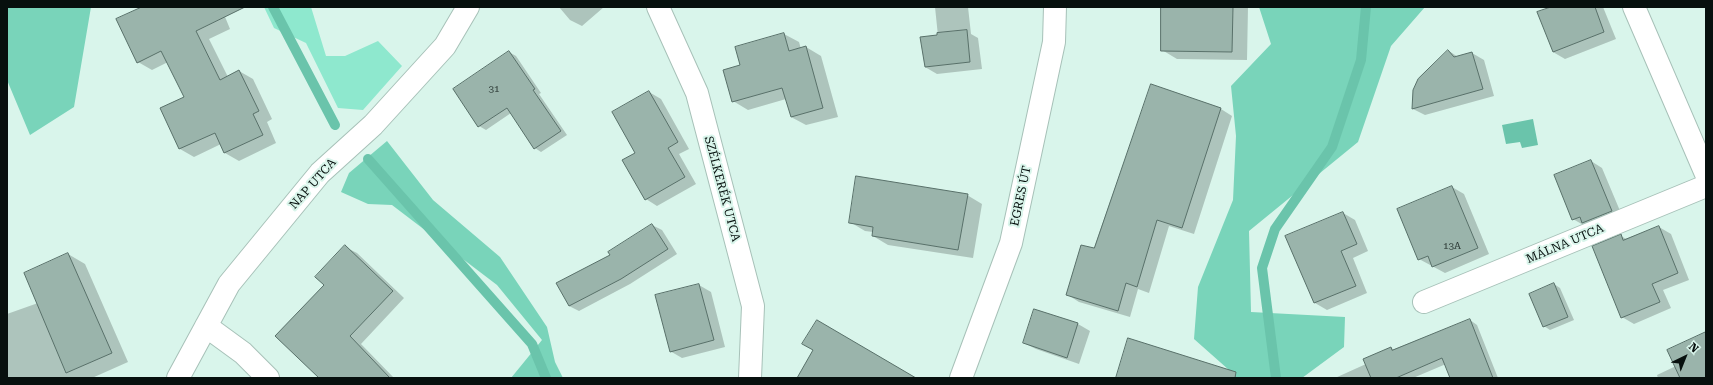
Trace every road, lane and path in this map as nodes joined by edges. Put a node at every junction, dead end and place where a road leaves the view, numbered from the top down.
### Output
1 (468, 7) edge
2 (658, 7) edge
3 (1055, 7) edge
4 (1634, 7) edge
5 (1706, 174) edge
6 (1706, 186) edge
7 (1424, 302) dead end
8 (206, 326) junction
9 (178, 378) edge
10 (268, 378) edge
11 (750, 378) edge
12 (961, 378) edge

1 - 8 street, NAP UTCA
2 - 11 street, SZÉLKERÉK UTCA
3 - 12 street, EGRES ÚT
4 - 5 street
6 - 7 street, MÁLNA UTCA
8 - 9 street, NAP UTCA
8 - 10 street

